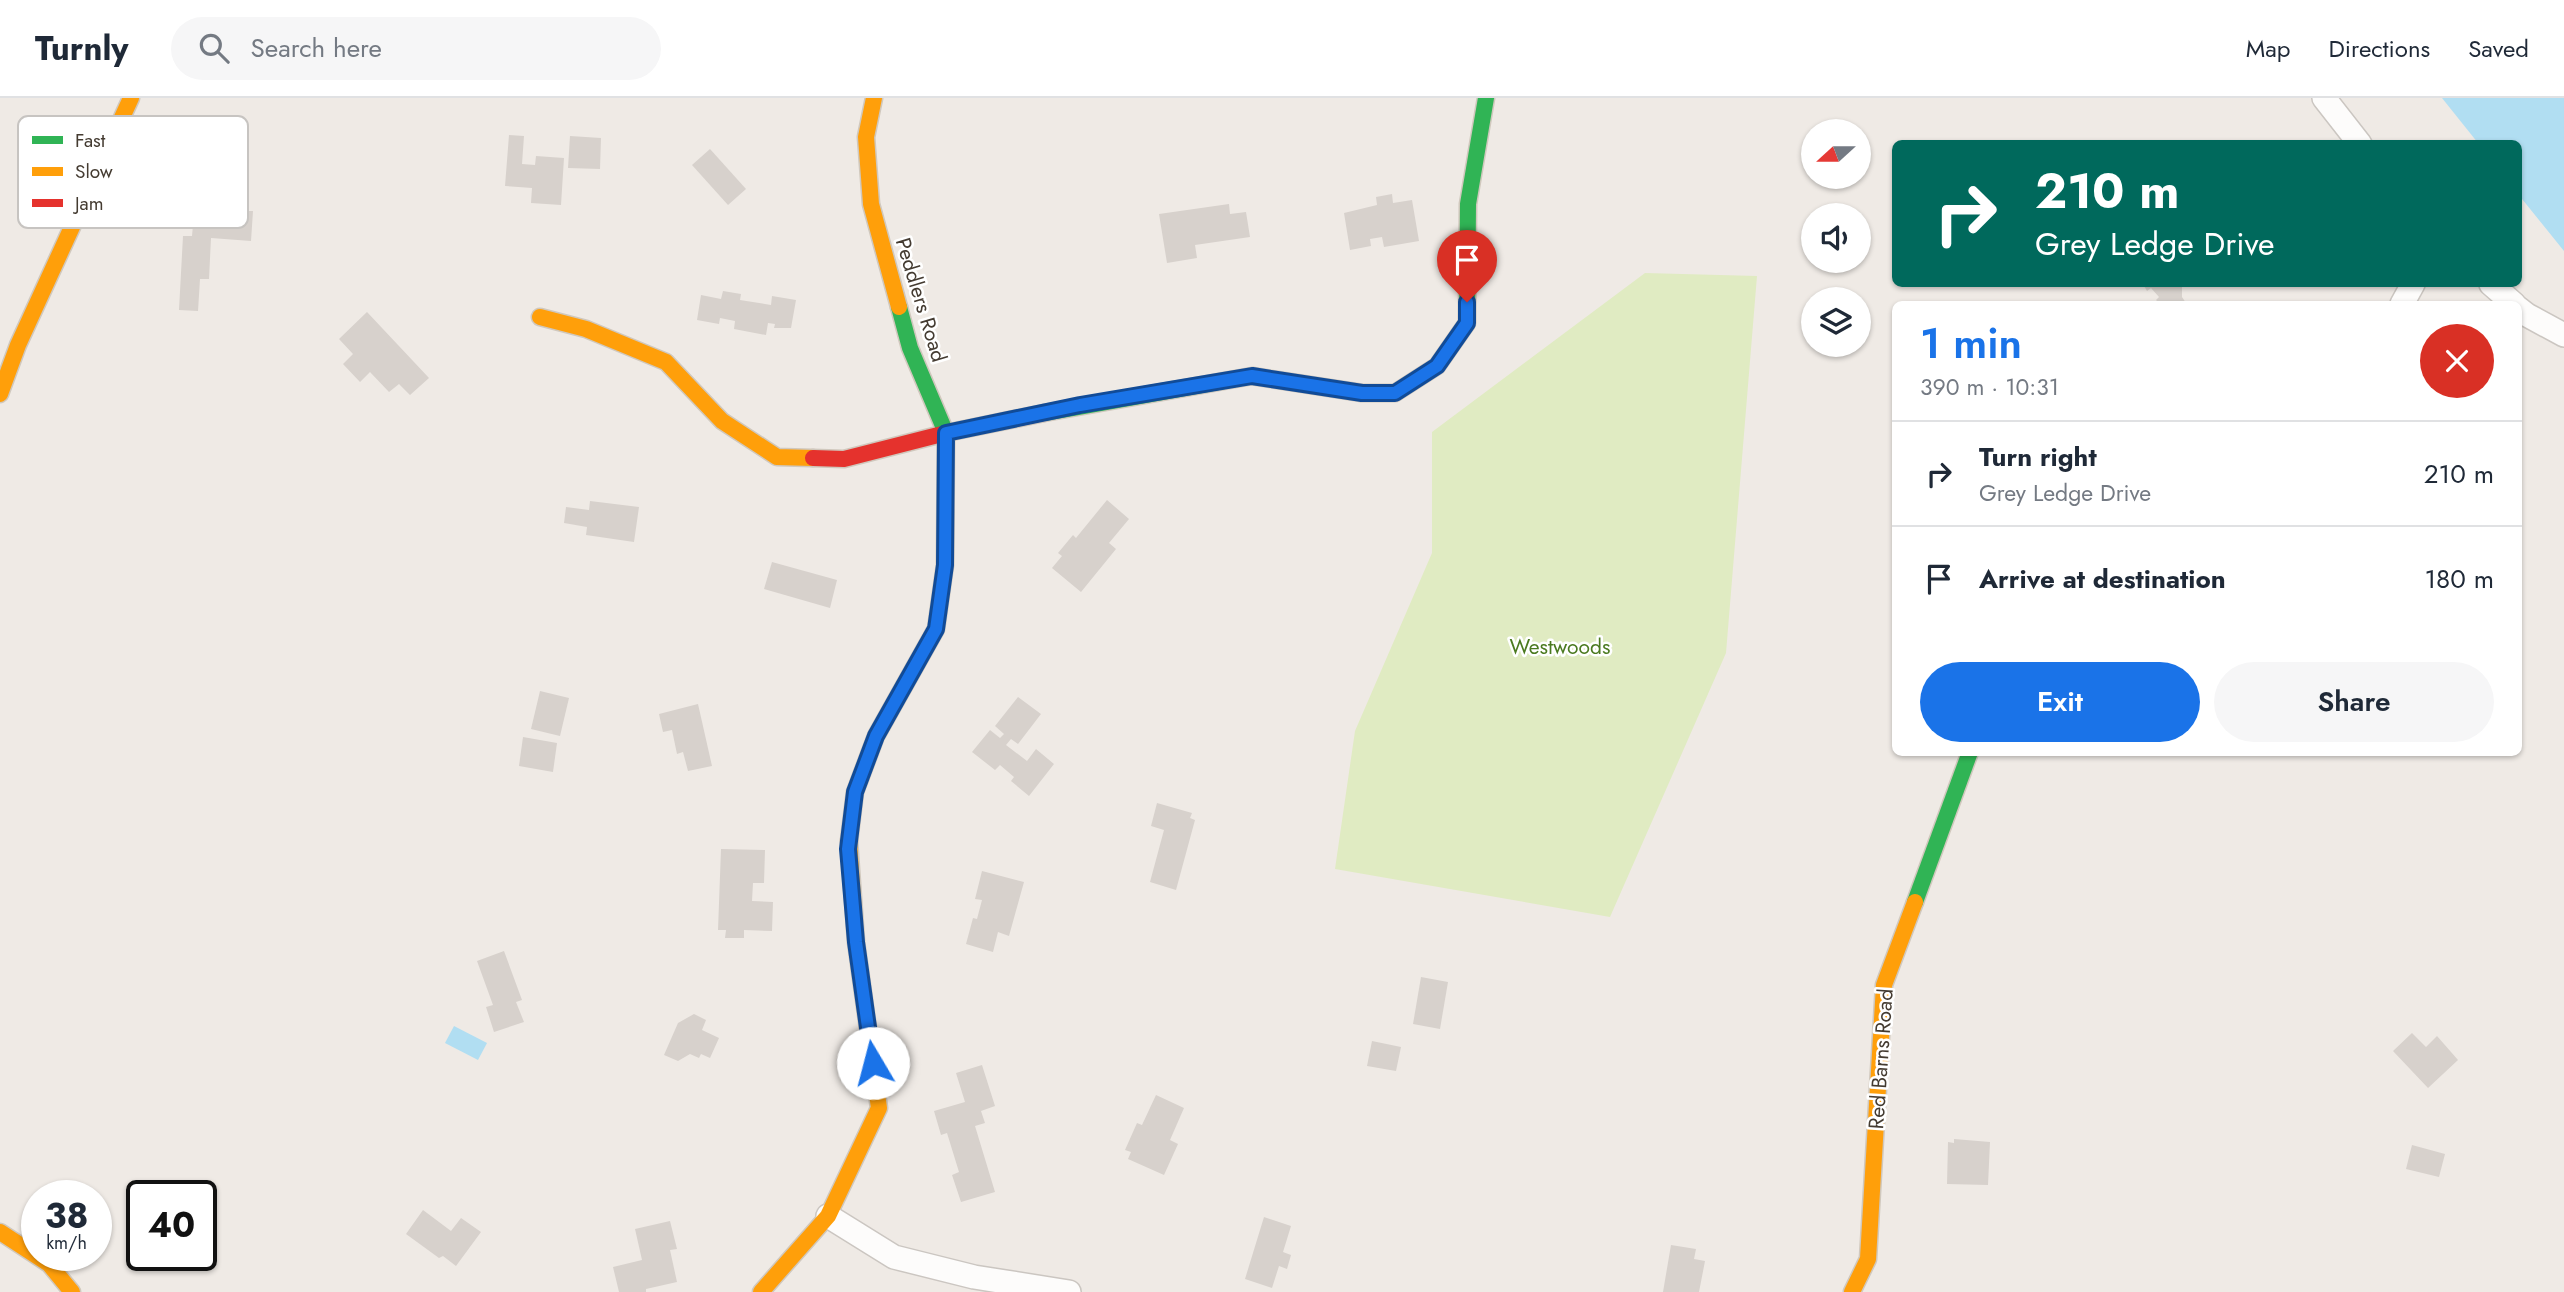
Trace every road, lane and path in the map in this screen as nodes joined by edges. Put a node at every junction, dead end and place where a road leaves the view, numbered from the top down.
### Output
1 (131, 98) edge
2 (874, 98) edge
3 (1486, 98) edge
4 (2324, 98) edge
5 (123, 116) edge
6 (2357, 140) edge
7 (72, 228) edge
8 (2494, 287) edge
9 (2510, 301) edge
10 (2522, 311) edge
11 (540, 317) dead end
12 (2564, 335) edge
13 (0, 394) edge
14 (946, 433) junction
15 (1969, 756) edge
16 (828, 1216) junction
17 (0, 1232) edge
18 (72, 1292) edge
19 (761, 1292) edge
20 (1069, 1292) edge
21 (1852, 1292) edge

1 - 5 main road
2 - 14 main road, Peddlers Road
3 - 14 main road
4 - 6 street
7 - 13 main road
8 - 9 street
10 - 12 street
11 - 14 main road
14 - 16 main road, Peddlers Road
15 - 21 main road, Red Barns Road
16 - 19 main road, Peddlers Road
16 - 20 street
17 - 18 main road

